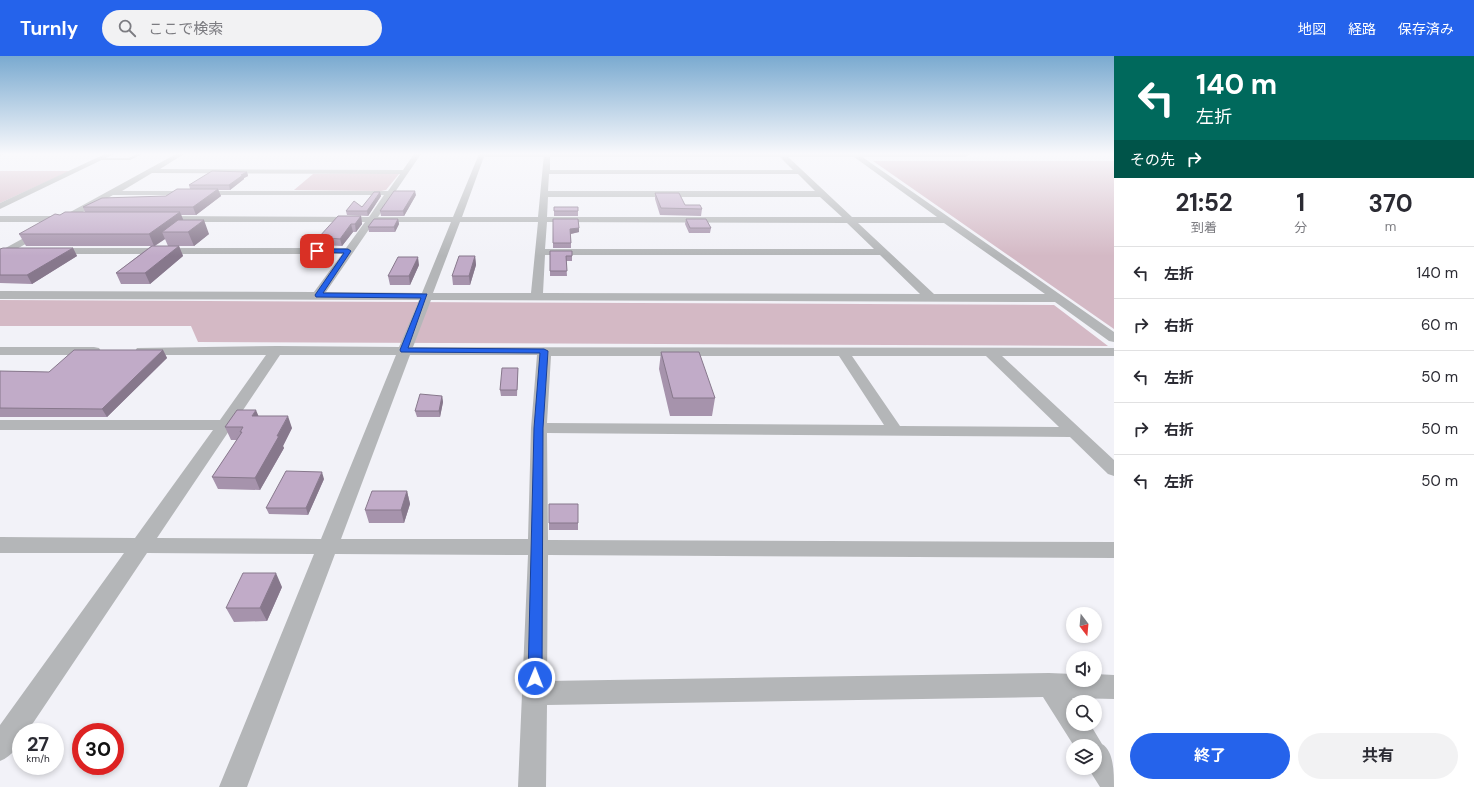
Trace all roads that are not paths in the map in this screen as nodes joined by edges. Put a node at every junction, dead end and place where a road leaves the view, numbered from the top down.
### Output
1 (38, 188) edge
2 (120, 188) edge
3 (295, 188) edge
4 (393, 188) edge
5 (469, 188) edge
6 (545, 188) edge
7 (726, 188) edge
8 (817, 188) edge
9 (901, 188) edge
10 (111, 193) junction
11 (290, 193) junction
12 (389, 193) junction
13 (545, 194) junction
14 (730, 194) junction
15 (823, 194) junction
16 (0, 206) edge
17 (0, 219) edge
18 (64, 219) junction
19 (87, 219) edge
20 (150, 219) edge
21 (370, 219) junction
22 (457, 219) junction
23 (544, 219) junction
24 (851, 220) junction
25 (947, 220) junction
26 (30, 251) edge
27 (46, 251) edge
28 (348, 251) junction
29 (541, 252) junction
30 (884, 252) junction
31 (3, 253) edge
32 (0, 295) edge
33 (318, 295) junction
34 (425, 296) junction
35 (537, 296) junction
36 (931, 298) junction
37 (1057, 298) junction
38 (1114, 338) edge
39 (111, 350) edge
40 (127, 350) edge
41 (277, 350) junction
42 (404, 350) junction
43 (0, 351) edge
44 (544, 351) junction
45 (843, 352) junction
46 (990, 352) junction
47 (1114, 352) edge
48 (0, 425) edge
49 (225, 425) junction
50 (539, 428) junction
51 (895, 430) junction
52 (1072, 432) junction
53 (1114, 470) edge
54 (0, 545) edge
55 (142, 546) junction
56 (538, 546) junction
57 (327, 547) junction
58 (1114, 550) edge
59 (1049, 685) junction
60 (1114, 687) edge
61 (535, 693) junction
62 (1066, 710) edge
63 (2, 744) edge
64 (1102, 765) edge
65 (1114, 784) edge
66 (233, 787) edge
67 (532, 787) edge

1 - 16 street
2 - 10 street
3 - 11 street
4 - 12 street
5 - 22 street
6 - 13 street
7 - 14 street
8 - 15 street
9 - 25 street
10 - 11 street
10 - 18 street
11 - 12 street
12 - 21 street
13 - 14 street
13 - 23 street
14 - 15 street
15 - 24 street
17 - 18 street
18 - 19 street
18 - 31 street
20 - 21 street
21 - 22 street
21 - 28 street
22 - 23 street
22 - 34 street
23 - 24 street
23 - 29 street
24 - 25 street
24 - 30 street
25 - 37 street
26 - 31 street
27 - 28 street
28 - 33 street
29 - 30 street
29 - 35 street
30 - 36 street
32 - 33 street
33 - 34 street
34 - 35 street
34 - 42 street
35 - 36 street
36 - 37 street
37 - 38 street
39 - 43 street
40 - 41 street
41 - 42 street
41 - 49 street
42 - 44 street
42 - 57 street
44 - 45 street
44 - 50 street
45 - 46 street
45 - 51 street
46 - 47 street
46 - 52 street
48 - 49 street
49 - 55 street
50 - 51 street
50 - 56 street
51 - 52 street
52 - 53 street
54 - 55 street
55 - 57 street
55 - 63 street
56 - 57 street
56 - 58 street
56 - 61 street
57 - 66 street
59 - 60 street
59 - 61 street
59 - 62 street
61 - 67 street
64 - 65 street

